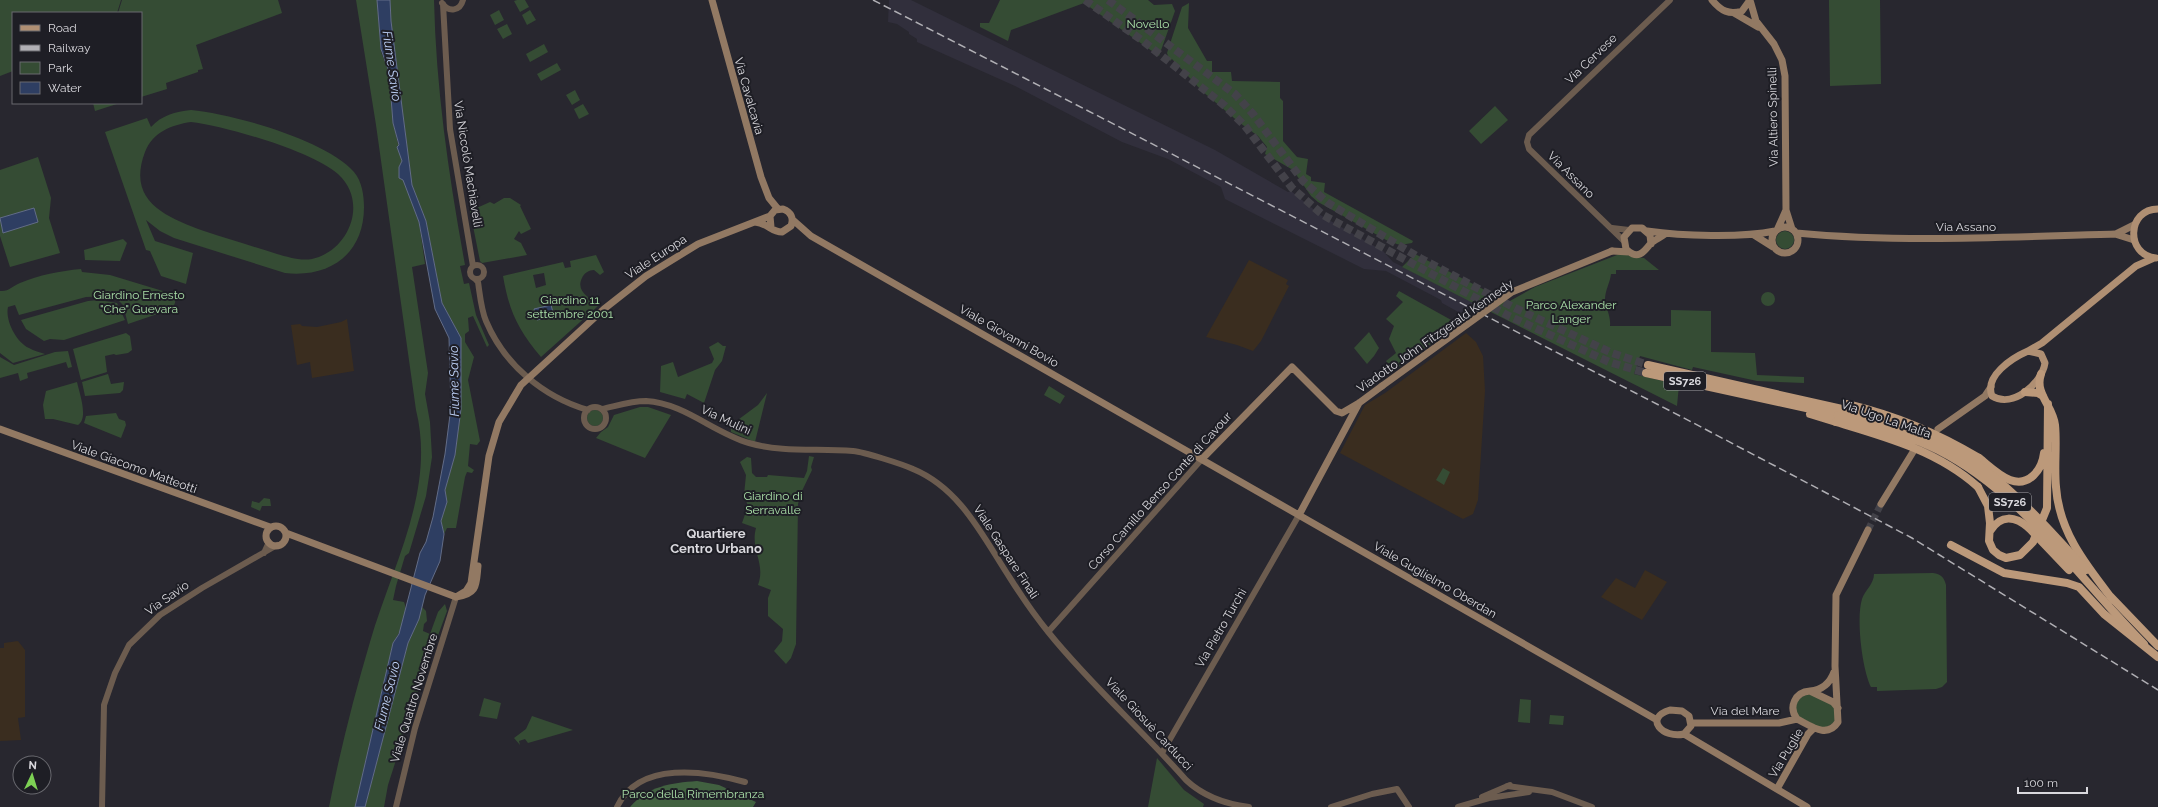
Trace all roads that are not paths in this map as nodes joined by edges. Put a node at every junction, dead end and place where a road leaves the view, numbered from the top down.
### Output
1 (463, 0) edge
2 (712, 0) edge
3 (1670, 0) edge
4 (1712, 0) edge
5 (1750, 0) edge
6 (442, 2) edge
7 (450, 10) junction
8 (1734, 13) junction
9 (442, 22) junction
10 (1762, 31) junction
11 (1529, 135) joint
12 (769, 198) junction
13 (778, 209) junction
14 (2158, 209) edge
15 (1786, 210) junction
16 (770, 215) junction
17 (793, 220) junction
18 (754, 222) junction
19 (2134, 226) junction
20 (771, 227) junction
21 (1608, 228) junction
22 (789, 229) junction
23 (1629, 230) junction
24 (1776, 230) junction
25 (1647, 231) junction
26 (1794, 231) junction
27 (805, 232) junction
28 (1665, 234) junction
29 (2115, 234) junction
30 (1754, 235) junction
31 (1817, 235) junction
32 (2134, 240) junction
33 (1624, 241) junction
34 (1651, 244) junction
35 (1773, 247) junction
36 (1796, 247) junction
37 (2138, 249) junction
38 (1612, 251) junction
39 (1629, 252) junction
40 (2156, 258) edge
41 (474, 264) junction
42 (2136, 266) junction
43 (478, 280) junction
44 (2050, 336) junction
45 (2028, 351) junction
46 (2044, 357) junction
47 (1292, 367) joint
48 (1647, 369) tunnel mouth
49 (2041, 374) junction
50 (528, 378) junction
51 (1723, 386) junction
52 (1991, 387) junction
53 (2025, 392) junction
54 (1786, 395) junction
55 (2043, 396) junction
56 (1755, 397) junction
57 (1997, 399) junction
58 (1979, 400) junction
59 (1359, 403) junction
60 (2048, 404) junction
61 (575, 406) junction
62 (617, 406) junction
63 (602, 409) junction
64 (588, 410) junction
65 (584, 416) junction
66 (606, 417) junction
67 (2047, 425) junction
68 (1938, 429) dead end
69 (0, 430) edge
70 (853, 451) joint
71 (1913, 452) dead end
72 (1202, 459) junction
73 (1881, 504) tunnel mouth
74 (1299, 515) junction
75 (260, 525) junction
76 (270, 527) junction
77 (1868, 530) tunnel mouth
78 (1990, 532) junction
79 (286, 533) junction
80 (267, 539) junction
81 (305, 542) junction
82 (280, 544) junction
83 (1951, 546) dead end
84 (264, 553) junction
85 (456, 596) junction
86 (2113, 600) junction
87 (2122, 622) junction
88 (1048, 632) junction
89 (2144, 644) junction
90 (2158, 646) edge
91 (2158, 657) edge
92 (1835, 669) junction
93 (1810, 691) junction
94 (1838, 708) junction
95 (1797, 719) junction
96 (1657, 720) junction
97 (1691, 723) junction
98 (1814, 728) junction
99 (1684, 734) junction
100 (1162, 753) junction
101 (745, 782) dead end
102 (1511, 786) junction
103 (1777, 789) junction
104 (1537, 790) junction
105 (1510, 795) junction
106 (1482, 800) junction
107 (1466, 804) junction
108 (102, 807) edge
109 (396, 807) edge
110 (617, 807) edge
111 (1249, 807) edge
112 (1331, 807) edge
113 (1409, 807) edge
114 (1458, 807) edge
115 (1474, 807) edge
116 (1479, 807) edge
117 (1592, 807) edge
118 (1807, 807) edge

1 - 7 street
2 - 12 main road, Via Cavalcavia
3 - 11 street, Via Cervese
4 - 8 main road, Via Altiero Spinelli
5 - 8 main road
5 - 10 main road, Via Altiero Spinelli
6 - 7 street
6 - 9 street, Via Niccolò Machiavelli
7 - 9 street
8 - 10 main road, Via Altiero Spinelli
9 - 41 street, Via Niccolò Machiavelli
10 - 15 main road, Via Altiero Spinelli
11 - 21 street, Via Assano
12 - 13 main road, Via Cavalcavia
12 - 16 main road, Via Cavalcavia
13 - 16 main road
13 - 17 main road
14 - 19 main road
15 - 24 main road, Via Altiero Spinelli
15 - 26 main road, Via Altiero Spinelli
16 - 18 main road, Viale Europa
16 - 20 main road
17 - 22 main road
17 - 27 main road, Viale Giovanni Bovio
18 - 20 main road
18 - 50 main road, Viale Europa
19 - 29 main road, Via Assano
19 - 32 main road
20 - 22 main road
21 - 23 street
21 - 33 street, Via Assano
22 - 27 main road, Viale Giovanni Bovio
23 - 25 main road
23 - 33 main road
24 - 26 main road
24 - 30 main road
24 - 35 main road
25 - 28 main road
25 - 34 main road
26 - 31 main road, Via Assano
26 - 36 main road
27 - 72 main road, Viale Giovanni Bovio
28 - 30 main road
28 - 34 main road
29 - 31 main road, Via Assano
29 - 32 main road, Via Assano
30 - 35 main road
31 - 36 main road, Via Assano
32 - 37 main road
33 - 38 main road, Viadotto John Fitzgerald Kennedy
33 - 39 main road
34 - 39 main road
35 - 36 main road
37 - 40 main road
37 - 42 main road
38 - 39 main road, Viadotto John Fitzgerald Kennedy
38 - 59 main road, Viadotto John Fitzgerald Kennedy, bridge
40 - 42 main road
41 - 43 street
41 - 43 street
42 - 44 main road
43 - 50 street
44 - 45 main road
44 - 46 main road
45 - 46 main road
45 - 52 main road
46 - 49 main road
47 - 59 main road, Viadotto John Fitzgerald Kennedy
47 - 72 main road, Corso Camillo Benso Conte di Cavour
48 - 51 highway, Via Ugo La Malfa / SS726
49 - 53 main road
49 - 55 highway
50 - 61 street
50 - 85 main road, Viale Europa
51 - 54 highway, Via Ugo La Malfa / SS726
51 - 56 highway, Via Ugo La Malfa / SS726
52 - 57 main road
52 - 58 main road
53 - 55 highway
53 - 57 main road
54 - 67 highway, bridge
54 - 86 highway, Via Ugo La Malfa / SS726, bridge
55 - 60 highway
56 - 78 highway, bridge
56 - 87 highway, Via Ugo La Malfa / SS726, bridge
57 - 58 main road
58 - 68 main road
59 - 74 main road
60 - 67 highway
60 - 86 highway
61 - 64 street
61 - 65 street
62 - 63 street, Via Mulini
62 - 66 street
62 - 70 street, Via Mulini
63 - 64 street
63 - 66 street
64 - 65 street
65 - 66 street
67 - 78 highway
69 - 75 main road, Viale Giacomo Matteotti
70 - 88 street, Viale Gaspare Finali
71 - 73 main road
72 - 74 main road, Viale Guglielmo Oberdan
72 - 88 street, Corso Camillo Benso Conte di Cavour
74 - 96 main road, Viale Guglielmo Oberdan
74 - 100 street, Via Pietro Turchi
75 - 76 main road, Viale Giacomo Matteotti
75 - 80 main road
76 - 79 main road, Viale Giacomo Matteotti
76 - 80 main road
77 - 92 main road
78 - 87 highway, bridge
79 - 81 main road
79 - 82 main road
80 - 82 main road
80 - 84 street
81 - 82 main road
81 - 85 main road
82 - 84 street, Via Savio
83 - 89 highway, bridge
84 - 108 street, Via Savio
85 - 109 street, Viale Quattro Novembre
86 - 90 highway, Via Ugo La Malfa / SS726
87 - 89 highway, Via Ugo La Malfa / SS726, bridge
88 - 100 street, Viale Giosuè Carducci
89 - 91 highway, Via Ugo La Malfa / SS726
92 - 93 main road
92 - 94 main road
93 - 94 main road
93 - 95 main road
94 - 98 main road
95 - 97 main road, Via del Mare
95 - 98 main road
96 - 97 main road
96 - 99 main road
97 - 99 main road
98 - 103 main road, Via Puglie
99 - 103 main road
100 - 111 street, Viale Giosuè Carducci
101 - 110 street
102 - 104 street
102 - 105 street
102 - 107 street
103 - 118 main road
104 - 105 street
104 - 117 street
105 - 106 street
106 - 107 street
106 - 116 street
107 - 114 street
107 - 115 street
112 - 113 street

